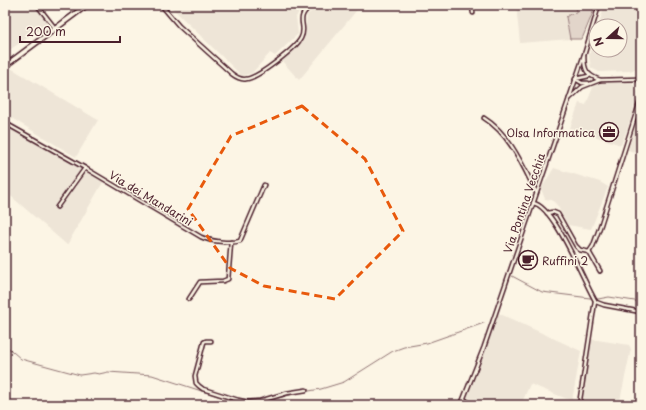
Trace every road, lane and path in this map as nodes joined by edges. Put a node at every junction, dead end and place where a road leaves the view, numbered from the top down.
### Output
1 (37, 5) edge
2 (87, 5) edge
3 (161, 5) edge
4 (312, 5) edge
5 (472, 5) edge
6 (599, 5) edge
7 (473, 13) dead end
8 (56, 29) junction
9 (585, 52) junction
10 (5, 66) edge
11 (641, 73) edge
12 (590, 76) junction
13 (575, 79) junction
14 (638, 79) junction
15 (600, 80) junction
16 (591, 83) junction
17 (641, 84) edge
18 (641, 98) edge
19 (567, 101) junction
20 (484, 118) dead end
21 (5, 123) edge
22 (85, 168) junction
23 (264, 185) dead end
24 (536, 192) junction
25 (533, 203) junction
26 (57, 207) dead end
27 (547, 214) junction
28 (230, 242) junction
29 (588, 252) junction
30 (600, 271) dead end
31 (189, 299) dead end
32 (595, 300) junction
33 (641, 312) edge
34 (211, 341) dead end
35 (306, 390) dead end
36 (464, 399) junction
37 (580, 399) dead end
38 (242, 401) junction
39 (241, 405) edge
40 (461, 405) edge
41 (472, 405) edge

1 - 8 street
2 - 8 main road
3 - 4 street
5 - 7 street
6 - 9 street, Via Pontina Vecchia
8 - 10 main road
9 - 12 street
9 - 13 street, Via Pontina Vecchia
11 - 14 street
12 - 13 street
12 - 15 street
13 - 16 street
13 - 19 street, Via Pontina Vecchia
14 - 15 street
14 - 17 street
15 - 16 street
16 - 19 street
18 - 29 street
19 - 24 street, Via Pontina Vecchia
20 - 24 street
21 - 22 street, Via dei Mandarini
22 - 26 street
22 - 28 street, Via dei Mandarini
23 - 28 street
24 - 25 street, Via Pontina Vecchia
25 - 27 street
25 - 36 street, Via Pontina Vecchia
27 - 29 street
27 - 32 street
28 - 31 street
29 - 30 street
32 - 33 street
32 - 37 street
34 - 38 street
35 - 38 street
36 - 40 street, Via Pontina Vecchia
36 - 41 street
38 - 39 street

